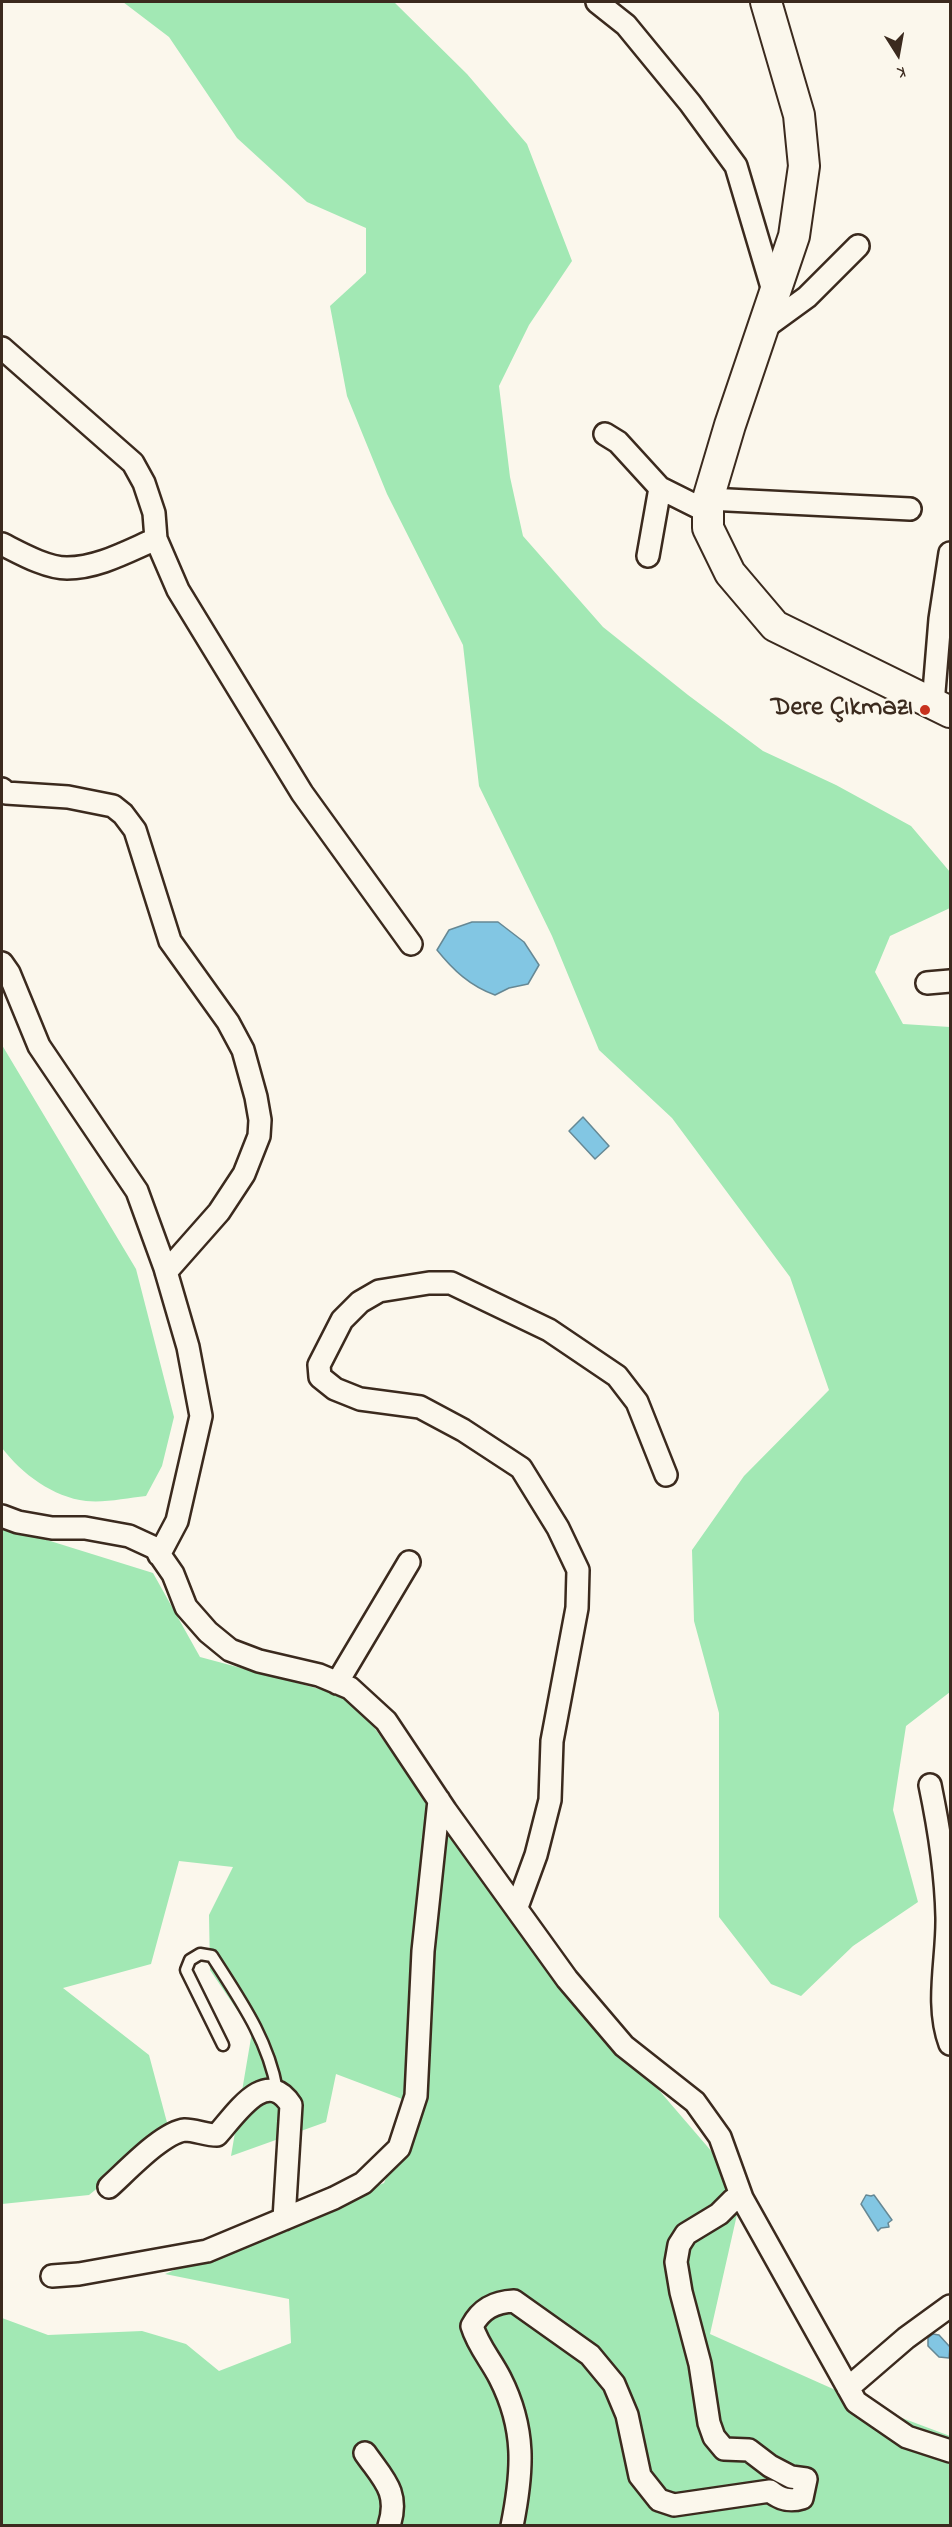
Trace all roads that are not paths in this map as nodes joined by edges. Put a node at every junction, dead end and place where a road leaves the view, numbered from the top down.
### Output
1 (597, 2) edge
2 (766, 2) edge
3 (858, 246) dead end
4 (774, 294) junction
5 (763, 329) junction
6 (2, 348) edge
7 (605, 434) dead end
8 (660, 488) junction
9 (708, 506) junction
10 (910, 509) dead end
11 (156, 539) junction
12 (2, 544) edge
13 (951, 553) edge
14 (648, 556) dead end
15 (942, 708) edge
16 (2, 789) edge
17 (411, 944) dead end
18 (2, 963) edge
19 (951, 981) edge
20 (927, 983) dead end
21 (166, 1272) junction
22 (666, 1474) dead end
23 (2, 1516) edge
24 (159, 1555) junction
25 (409, 1562) dead end
26 (337, 1683) junction
27 (930, 1785) dead end
28 (439, 1800) junction
29 (517, 1907) junction
30 (951, 2044) edge
31 (223, 2045) dead end
32 (277, 2090) junction
33 (109, 2187) dead end
34 (742, 2198) junction
35 (284, 2219) junction
36 (52, 2276) dead end
37 (951, 2306) edge
38 (848, 2388) junction
39 (951, 2451) edge
40 (365, 2453) dead end
41 (389, 2526) edge
42 (512, 2526) edge

1 - 4 street
2 - 4 street
3 - 5 street
4 - 5 street
5 - 9 street
6 - 11 street
7 - 8 street
8 - 9 street
8 - 14 street
9 - 10 street
9 - 15 street
11 - 12 street
11 - 17 street
13 - 15 street
16 - 21 street
18 - 21 street
19 - 20 street
21 - 24 street
22 - 29 street
23 - 24 street
24 - 26 street
25 - 26 street
26 - 28 street
27 - 30 street
28 - 29 street
28 - 35 street
29 - 34 street
31 - 32 lane
32 - 33 street
32 - 35 street
34 - 38 street
34 - 42 street
35 - 36 street
37 - 38 street
38 - 39 street
40 - 41 street

